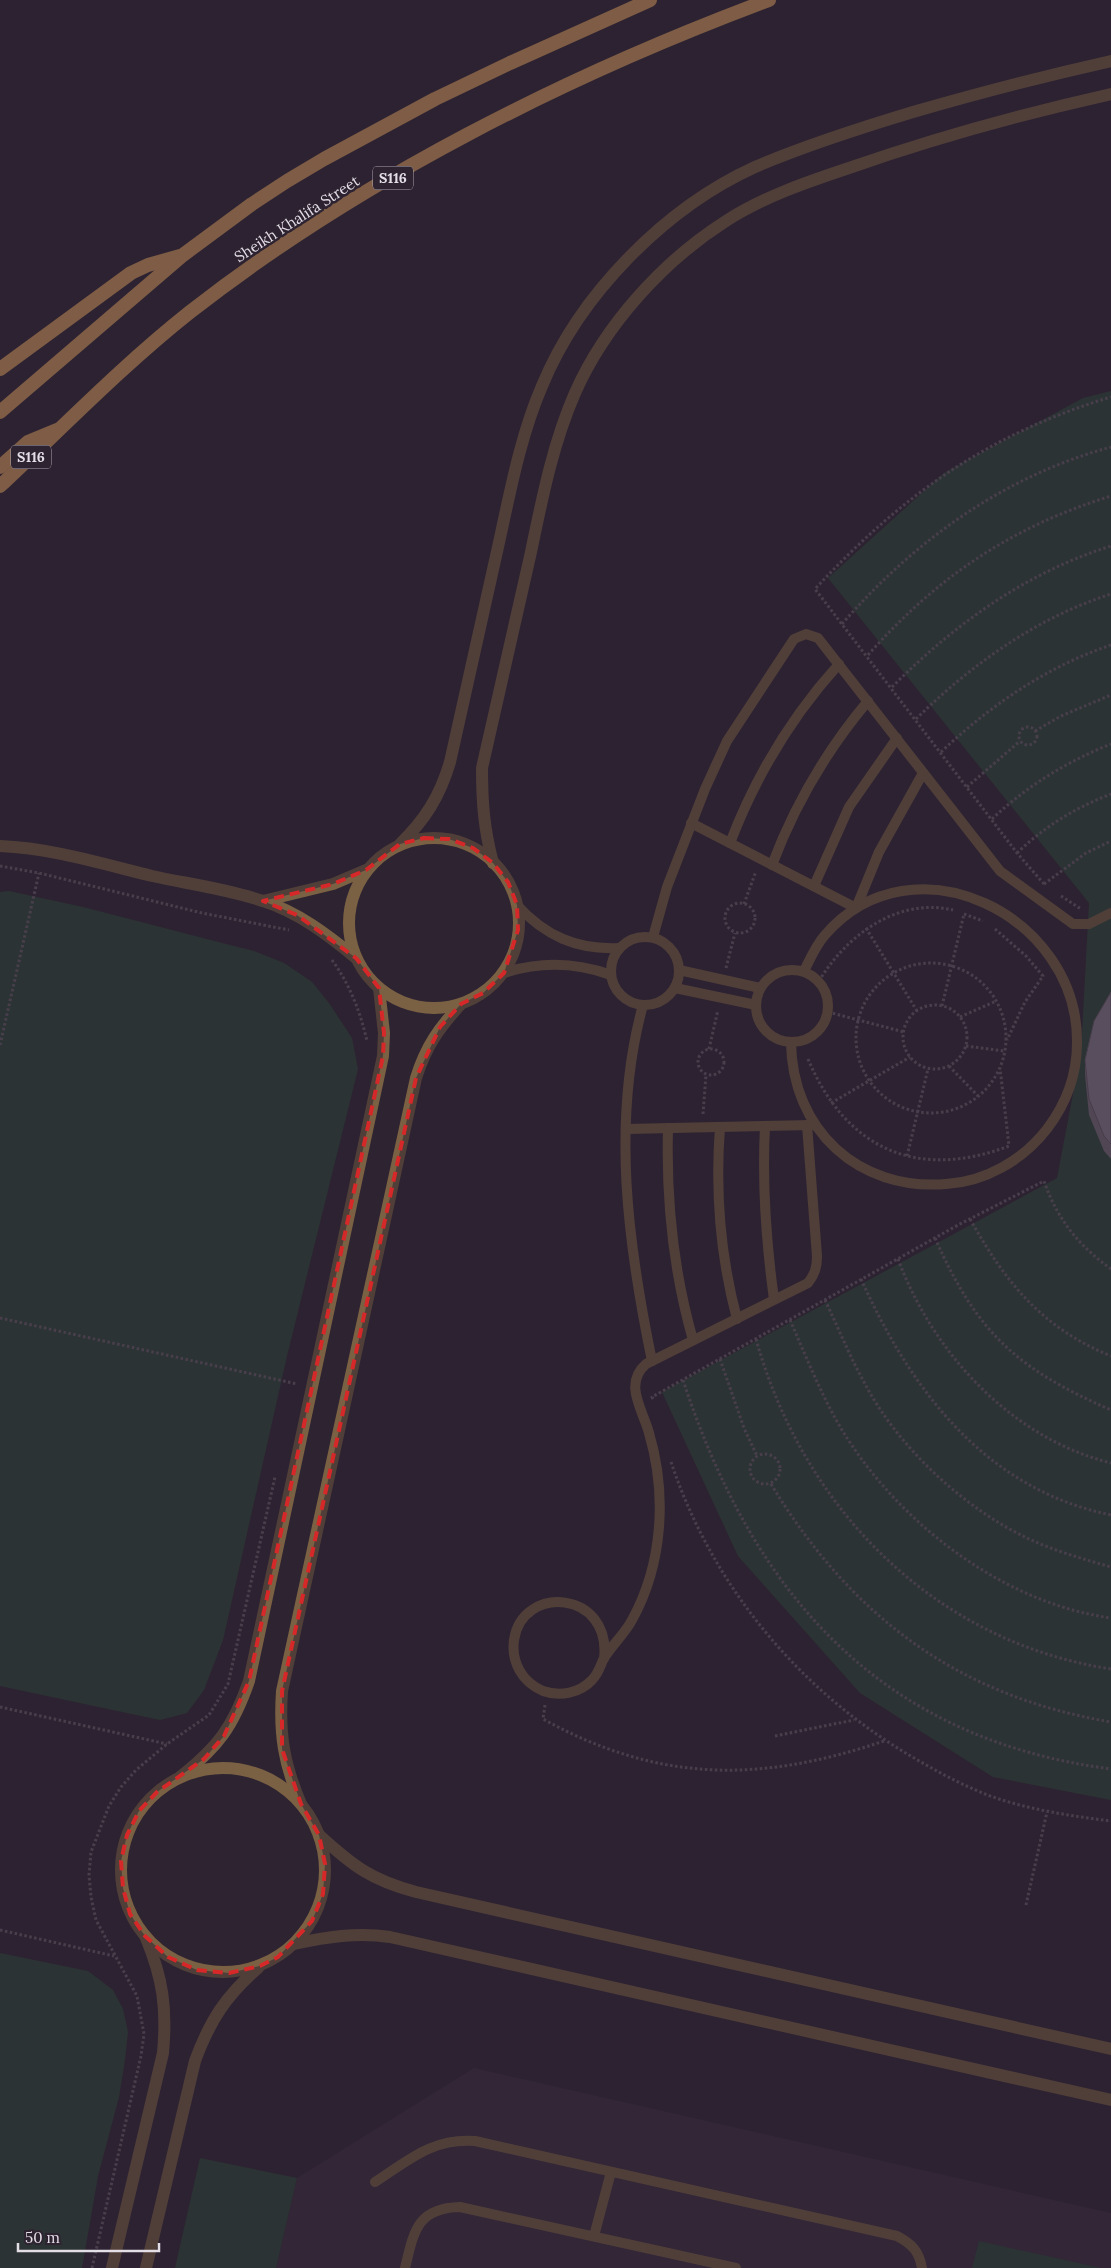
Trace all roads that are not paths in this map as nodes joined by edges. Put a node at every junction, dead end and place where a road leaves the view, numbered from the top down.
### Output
1 (650, 0) edge
2 (769, 0) edge
3 (1111, 61) edge
4 (1111, 94) edge
5 (184, 255) junction
6 (0, 369) edge
7 (0, 412) edge
8 (62, 428) junction
9 (0, 467) edge
10 (0, 486) edge
11 (839, 664) junction
12 (868, 701) junction
13 (897, 738) junction
14 (923, 773) junction
15 (691, 823) junction
16 (730, 843) junction
17 (400, 844) junction
18 (0, 846) edge
19 (493, 863) junction
20 (772, 865) junction
21 (366, 870) junction
22 (814, 886) junction
23 (263, 901) junction
24 (517, 905) junction
25 (856, 908) junction
26 (1111, 913) edge
27 (653, 937) junction
28 (619, 948) junction
29 (356, 958) junction
30 (679, 970) junction
31 (804, 971) junction
32 (504, 973) junction
33 (612, 975) junction
34 (379, 988) junction
35 (675, 988) junction
36 (760, 988) junction
37 (461, 1004) junction
38 (643, 1005) junction
39 (756, 1005) junction
40 (796, 1042) junction
41 (811, 1125) junction
42 (765, 1126) junction
43 (720, 1127) junction
44 (668, 1128) junction
45 (626, 1129) junction
46 (774, 1299) junction
47 (736, 1318) junction
48 (693, 1340) junction
49 (652, 1361) junction
50 (604, 1659) junction
51 (180, 1777) junction
52 (301, 1804) junction
53 (318, 1835) junction
54 (145, 1936) junction
55 (294, 1944) junction
56 (260, 1966) junction
57 (1111, 2049) edge
58 (1111, 2100) edge
59 (610, 2172) junction
60 (375, 2182) dead end
61 (594, 2236) junction
62 (112, 2268) edge
63 (146, 2268) edge
64 (406, 2268) edge
65 (736, 2268) edge
66 (922, 2268) edge

1 - 5 highway
2 - 8 highway, Sheikh Khalifa Street / S116
3 - 17 street
4 - 19 street
5 - 6 highway
5 - 7 highway
8 - 9 highway
8 - 10 highway, Sheikh Khalifa Street / S116
11 - 12 lane
11 - 15 lane
11 - 16 lane
12 - 13 lane
12 - 20 lane
13 - 14 lane
13 - 22 lane
14 - 25 lane
14 - 26 lane
15 - 16 lane
15 - 27 lane
16 - 20 lane
17 - 19 street
17 - 21 street
18 - 23 street
19 - 24 street
20 - 22 lane
21 - 23 street
21 - 29 street
22 - 25 lane
23 - 29 street
24 - 28 lane
24 - 32 street
25 - 31 lane
25 - 41 lane
27 - 28 lane
27 - 30 lane
28 - 33 lane
29 - 34 street
30 - 35 lane
30 - 36 lane
31 - 36 lane
31 - 40 lane
32 - 33 lane
32 - 37 street
33 - 38 lane
34 - 37 street
34 - 51 street
35 - 38 lane
35 - 39 lane
36 - 39 lane
37 - 52 street
38 - 45 lane
39 - 40 lane
40 - 41 lane
41 - 42 lane
41 - 46 lane
42 - 43 lane
42 - 46 lane
43 - 44 lane
43 - 47 lane
44 - 45 lane
44 - 48 lane
45 - 49 lane
46 - 47 lane
47 - 48 lane
48 - 49 lane
49 - 50 lane
50 - 50 lane
51 - 52 street
51 - 54 street
52 - 53 street
53 - 55 street
53 - 57 street
54 - 56 street
54 - 62 street
55 - 56 street
55 - 58 street
56 - 63 street
59 - 60 lane
59 - 61 lane
59 - 66 lane
61 - 64 lane
61 - 65 lane

